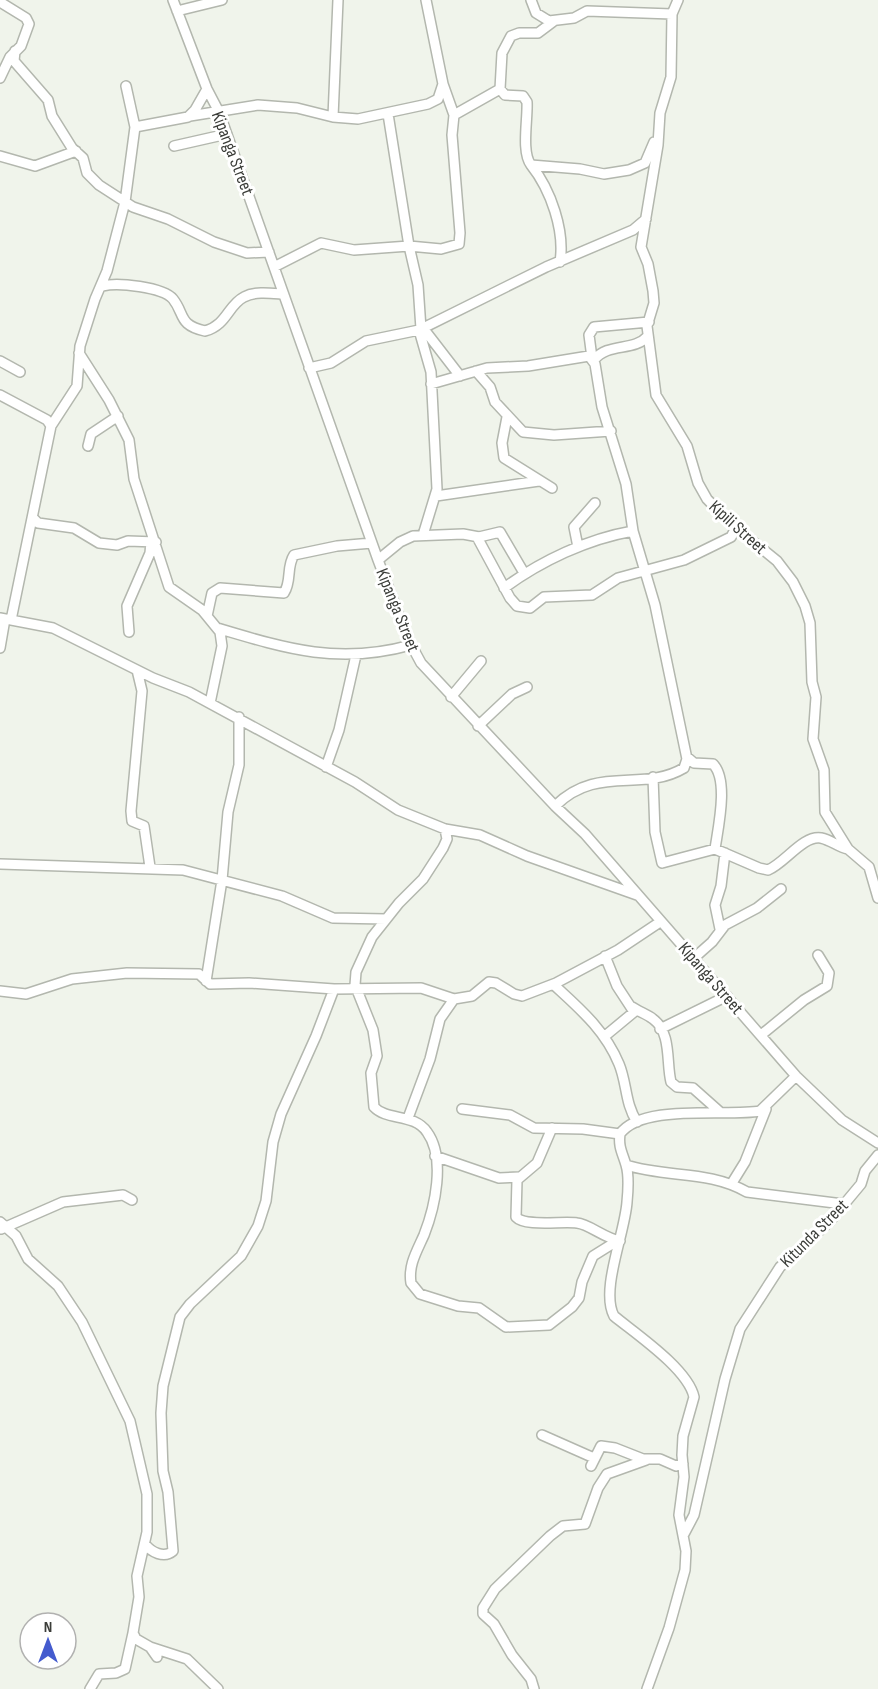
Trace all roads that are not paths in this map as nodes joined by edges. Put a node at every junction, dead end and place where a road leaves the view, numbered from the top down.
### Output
1 (173, 0) edge
2 (222, 0) edge
3 (338, 0) edge
4 (426, 0) edge
5 (531, 0) edge
6 (678, 0) edge
7 (0, 2) edge
8 (177, 11) junction
9 (672, 14) junction
10 (554, 21) junction
11 (15, 51) junction
12 (0, 78) edge
13 (443, 84) junction
14 (126, 86) dead end
15 (207, 89) junction
16 (500, 89) junction
17 (219, 112) junction
18 (388, 114) junction
19 (454, 115) junction
20 (190, 116) junction
21 (333, 117) junction
22 (135, 127) junction
23 (658, 133) junction
24 (227, 134) junction
25 (174, 146) dead end
26 (76, 151) junction
27 (0, 156) edge
28 (531, 165) junction
29 (125, 202) junction
30 (646, 219) junction
31 (409, 246) junction
32 (269, 252) junction
33 (560, 262) junction
34 (274, 267) junction
35 (103, 286) junction
36 (282, 294) junction
37 (649, 322) junction
38 (421, 329) junction
39 (648, 336) junction
40 (79, 352) junction
41 (593, 359) junction
42 (0, 361) edge
43 (309, 368) junction
44 (476, 371) junction
45 (20, 372) dead end
46 (460, 376) junction
47 (431, 384) junction
48 (0, 395) edge
49 (118, 416) junction
50 (507, 417) junction
51 (51, 426) junction
52 (611, 432) junction
53 (88, 446) dead end
54 (539, 482) junction
55 (552, 488) dead end
56 (436, 496) junction
57 (595, 503) dead end
58 (33, 518) junction
59 (735, 528) junction
60 (633, 531) junction
61 (423, 535) junction
62 (477, 537) junction
63 (153, 542) junction
64 (372, 543) junction
65 (578, 547) junction
66 (378, 560) junction
67 (524, 573) junction
68 (644, 573) junction
69 (504, 588) junction
70 (207, 616) junction
71 (5, 619) edge
72 (217, 628) junction
73 (129, 632) dead end
74 (411, 645) junction
75 (0, 648) edge
76 (356, 655) junction
77 (481, 661) dead end
78 (137, 670) junction
79 (528, 687) dead end
80 (451, 697) junction
81 (210, 703) junction
82 (239, 717) junction
83 (478, 726) junction
84 (687, 757) junction
85 (326, 767) junction
86 (653, 777) junction
87 (555, 806) junction
88 (445, 829) junction
89 (715, 849) junction
90 (848, 849) junction
91 (725, 853) junction
92 (0, 864) edge
93 (150, 867) junction
94 (222, 880) junction
95 (781, 889) dead end
96 (640, 896) junction
97 (878, 898) edge
98 (386, 919) junction
99 (660, 922) junction
100 (720, 930) junction
101 (818, 955) dead end
102 (605, 956) junction
103 (694, 958) junction
104 (206, 981) junction
105 (554, 985) junction
106 (334, 989) junction
107 (356, 989) junction
108 (0, 991) edge
109 (727, 996) junction
110 (454, 999) junction
111 (632, 1007) junction
112 (660, 1029) junction
113 (761, 1035) junction
114 (605, 1036) junction
115 (796, 1076) junction
116 (462, 1109) dead end
117 (766, 1109) junction
118 (720, 1112) junction
119 (408, 1118) junction
120 (637, 1122) junction
121 (552, 1128) junction
122 (620, 1134) junction
123 (878, 1143) edge
124 (878, 1155) edge
125 (435, 1156) junction
126 (626, 1165) junction
127 (519, 1177) junction
128 (732, 1183) junction
129 (132, 1200) dead end
130 (843, 1204) junction
131 (2, 1226) edge
132 (619, 1241) junction
133 (542, 1435) dead end
134 (646, 1460) junction
135 (683, 1464) junction
136 (683, 1535) junction
137 (145, 1544) junction
138 (132, 1633) junction
139 (150, 1647) junction
140 (157, 1657) dead end
141 (647, 1687) edge
142 (90, 1689) edge
143 (218, 1689) edge
144 (534, 1689) edge

1 - 8 street, Kipanga Street
2 - 8 street
3 - 21 street
4 - 13 street
5 - 10 street
6 - 9 street, Kipili Street
7 - 11 street
8 - 15 street, Kipanga Street
9 - 10 street
9 - 23 street, Kipili Street
10 - 16 street
11 - 12 street
11 - 26 street
13 - 18 street
13 - 19 street
14 - 22 street
15 - 17 street, Kipanga Street
15 - 20 street
16 - 19 street
16 - 28 street
17 - 20 street
17 - 21 street
17 - 24 street, Kipanga Street
18 - 21 street
18 - 31 street
19 - 31 street
20 - 22 street
22 - 29 street
23 - 28 street
23 - 30 street, Kipili Street
24 - 25 street
24 - 32 street, Kipanga Street
26 - 27 street
26 - 29 street
28 - 33 street
29 - 32 street
29 - 35 street
30 - 33 street
30 - 37 street, Kipili Street
31 - 34 street
31 - 38 street
32 - 34 street, Kipanga Street
33 - 38 street
34 - 36 street, Kipanga Street
35 - 36 street
35 - 40 street
36 - 43 street, Kipanga Street
37 - 39 street, Kipili Street
37 - 41 street
38 - 43 street
38 - 46 street
38 - 47 street
39 - 41 street
39 - 59 street, Kipili Street
40 - 49 street
40 - 51 street
41 - 44 street
41 - 52 street
42 - 45 street
43 - 64 street, Kipanga Street
44 - 46 street
44 - 50 street
46 - 47 street
47 - 56 street
48 - 51 street
49 - 53 street
49 - 63 street
50 - 52 street
50 - 54 street
51 - 58 street
52 - 60 street
54 - 55 street
54 - 56 street
56 - 61 street
57 - 65 street
58 - 63 street
58 - 71 street
59 - 68 street
59 - 90 street, Kipili Street
60 - 65 street
60 - 68 street
61 - 62 street
61 - 66 street
62 - 67 street
62 - 69 street
63 - 70 street
63 - 73 street
64 - 66 street, Kipanga Street
64 - 70 street
65 - 67 street
66 - 74 street, Kipanga Street
67 - 69 street
68 - 69 street
68 - 84 street
70 - 72 street
71 - 75 street
71 - 78 street
72 - 76 street
72 - 81 street
74 - 76 street
74 - 80 street, Kipanga Street
76 - 85 street
77 - 80 street
78 - 81 street
78 - 93 street
79 - 83 street
80 - 83 street, Kipanga Street
81 - 82 street
82 - 85 street
82 - 94 street
83 - 87 street, Kipanga Street
84 - 86 street
84 - 89 street
85 - 88 street
86 - 87 street
86 - 89 street
87 - 96 street, Kipanga Street
88 - 96 street
88 - 98 street
89 - 91 street
90 - 91 street
90 - 97 street, Kipili Street
91 - 100 street
92 - 93 street
93 - 94 street
94 - 98 street
94 - 104 street
95 - 100 street
96 - 99 street, Kipanga Street
98 - 107 street
99 - 102 street
99 - 103 street, Kipanga Street
100 - 103 street
101 - 113 street
102 - 105 street
102 - 111 street
103 - 109 street, Kipanga Street
104 - 106 street
104 - 108 street
105 - 110 street
105 - 114 street
106 - 107 street
106 - 137 street
107 - 110 street
107 - 119 street
109 - 112 street
109 - 113 street, Kipanga Street
110 - 119 street
111 - 112 street
111 - 114 street
112 - 118 street
113 - 115 street, Kipanga Street
114 - 120 street
115 - 117 street
115 - 123 street, Kipanga Street
116 - 121 street
117 - 118 street
117 - 128 street
118 - 120 street
119 - 125 street
120 - 122 street
121 - 122 street
121 - 127 street
122 - 126 street
124 - 130 street, Kitunda Street
125 - 127 street
125 - 132 street
126 - 128 street
126 - 132 street
127 - 132 street
128 - 130 street
129 - 131 street
130 - 136 street, Kitunda Street
131 - 137 street
132 - 135 street
133 - 134 street
134 - 135 street
134 - 144 street
135 - 136 street
136 - 141 street
137 - 138 street
138 - 139 street
138 - 142 street
139 - 140 street
139 - 143 street

